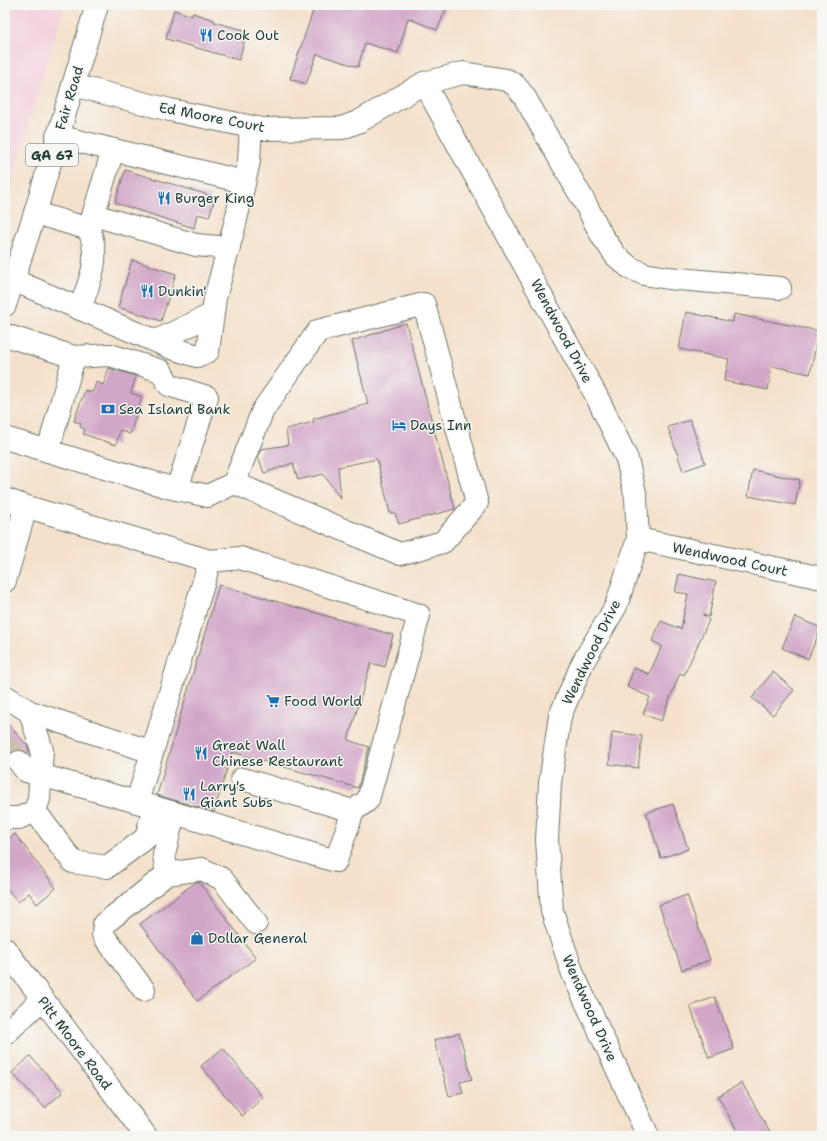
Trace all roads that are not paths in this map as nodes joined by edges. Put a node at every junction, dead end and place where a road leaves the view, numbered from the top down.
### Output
1 (97, 5) edge
2 (424, 83) junction
3 (73, 85) junction
4 (251, 127) junction
5 (58, 136) junction
6 (113, 150) junction
7 (244, 182) junction
8 (35, 213) junction
9 (92, 222) junction
10 (229, 248) junction
11 (13, 280) junction
12 (780, 288) dead end
13 (5, 305) edge
14 (80, 309) junction
15 (213, 314) junction
16 (5, 335) edge
17 (156, 341) junction
18 (74, 357) junction
19 (5, 438) edge
20 (48, 451) junction
21 (234, 483) junction
22 (176, 489) junction
23 (15, 503) edge
24 (638, 539) junction
25 (210, 561) junction
26 (822, 578) edge
27 (5, 581) edge
28 (5, 696) edge
29 (30, 712) junction
30 (152, 752) junction
31 (19, 762) tunnel mouth
32 (41, 775) junction
33 (242, 779) dead end
34 (146, 804) junction
35 (35, 811) junction
36 (353, 811) junction
37 (174, 813) junction
38 (5, 818) edge
39 (167, 874) junction
40 (256, 923) dead end
41 (5, 950) edge
42 (144, 990) dead end
43 (42, 999) junction
44 (5, 1034) edge
45 (146, 1136) edge
46 (648, 1136) edge

1 - 3 street, Fair Road / GA 67
2 - 4 street, Ed Moore Court
2 - 12 street, Ed Moore Court
2 - 24 street, Wendwood Drive
3 - 4 street, Ed Moore Court
3 - 5 street, Fair Road / GA 67
4 - 7 street
5 - 6 street
5 - 8 street, Fair Road / GA 67
6 - 7 street
6 - 9 street
7 - 10 street
8 - 9 street
8 - 11 street, Fair Road / GA 67
9 - 10 street
9 - 14 street
10 - 15 street
11 - 13 street, Fair Road / GA 67
11 - 14 street
14 - 17 street
15 - 17 street
15 - 17 street
16 - 18 street
18 - 20 street
18 - 22 street
19 - 20 street
20 - 22 street
21 - 21 street
21 - 22 street
23 - 25 street
23 - 27 street
24 - 26 street, Wendwood Court
24 - 46 street, Wendwood Drive
25 - 30 street
25 - 36 street
28 - 29 street
29 - 30 street
29 - 32 street
30 - 34 street
31 - 32 street
32 - 34 street
32 - 35 street
33 - 36 street
34 - 35 street
34 - 37 street
35 - 38 street
36 - 37 street
37 - 39 street
39 - 40 street
39 - 42 street
41 - 43 street, Pitt Moore Road
43 - 44 street
43 - 45 street, Pitt Moore Road

